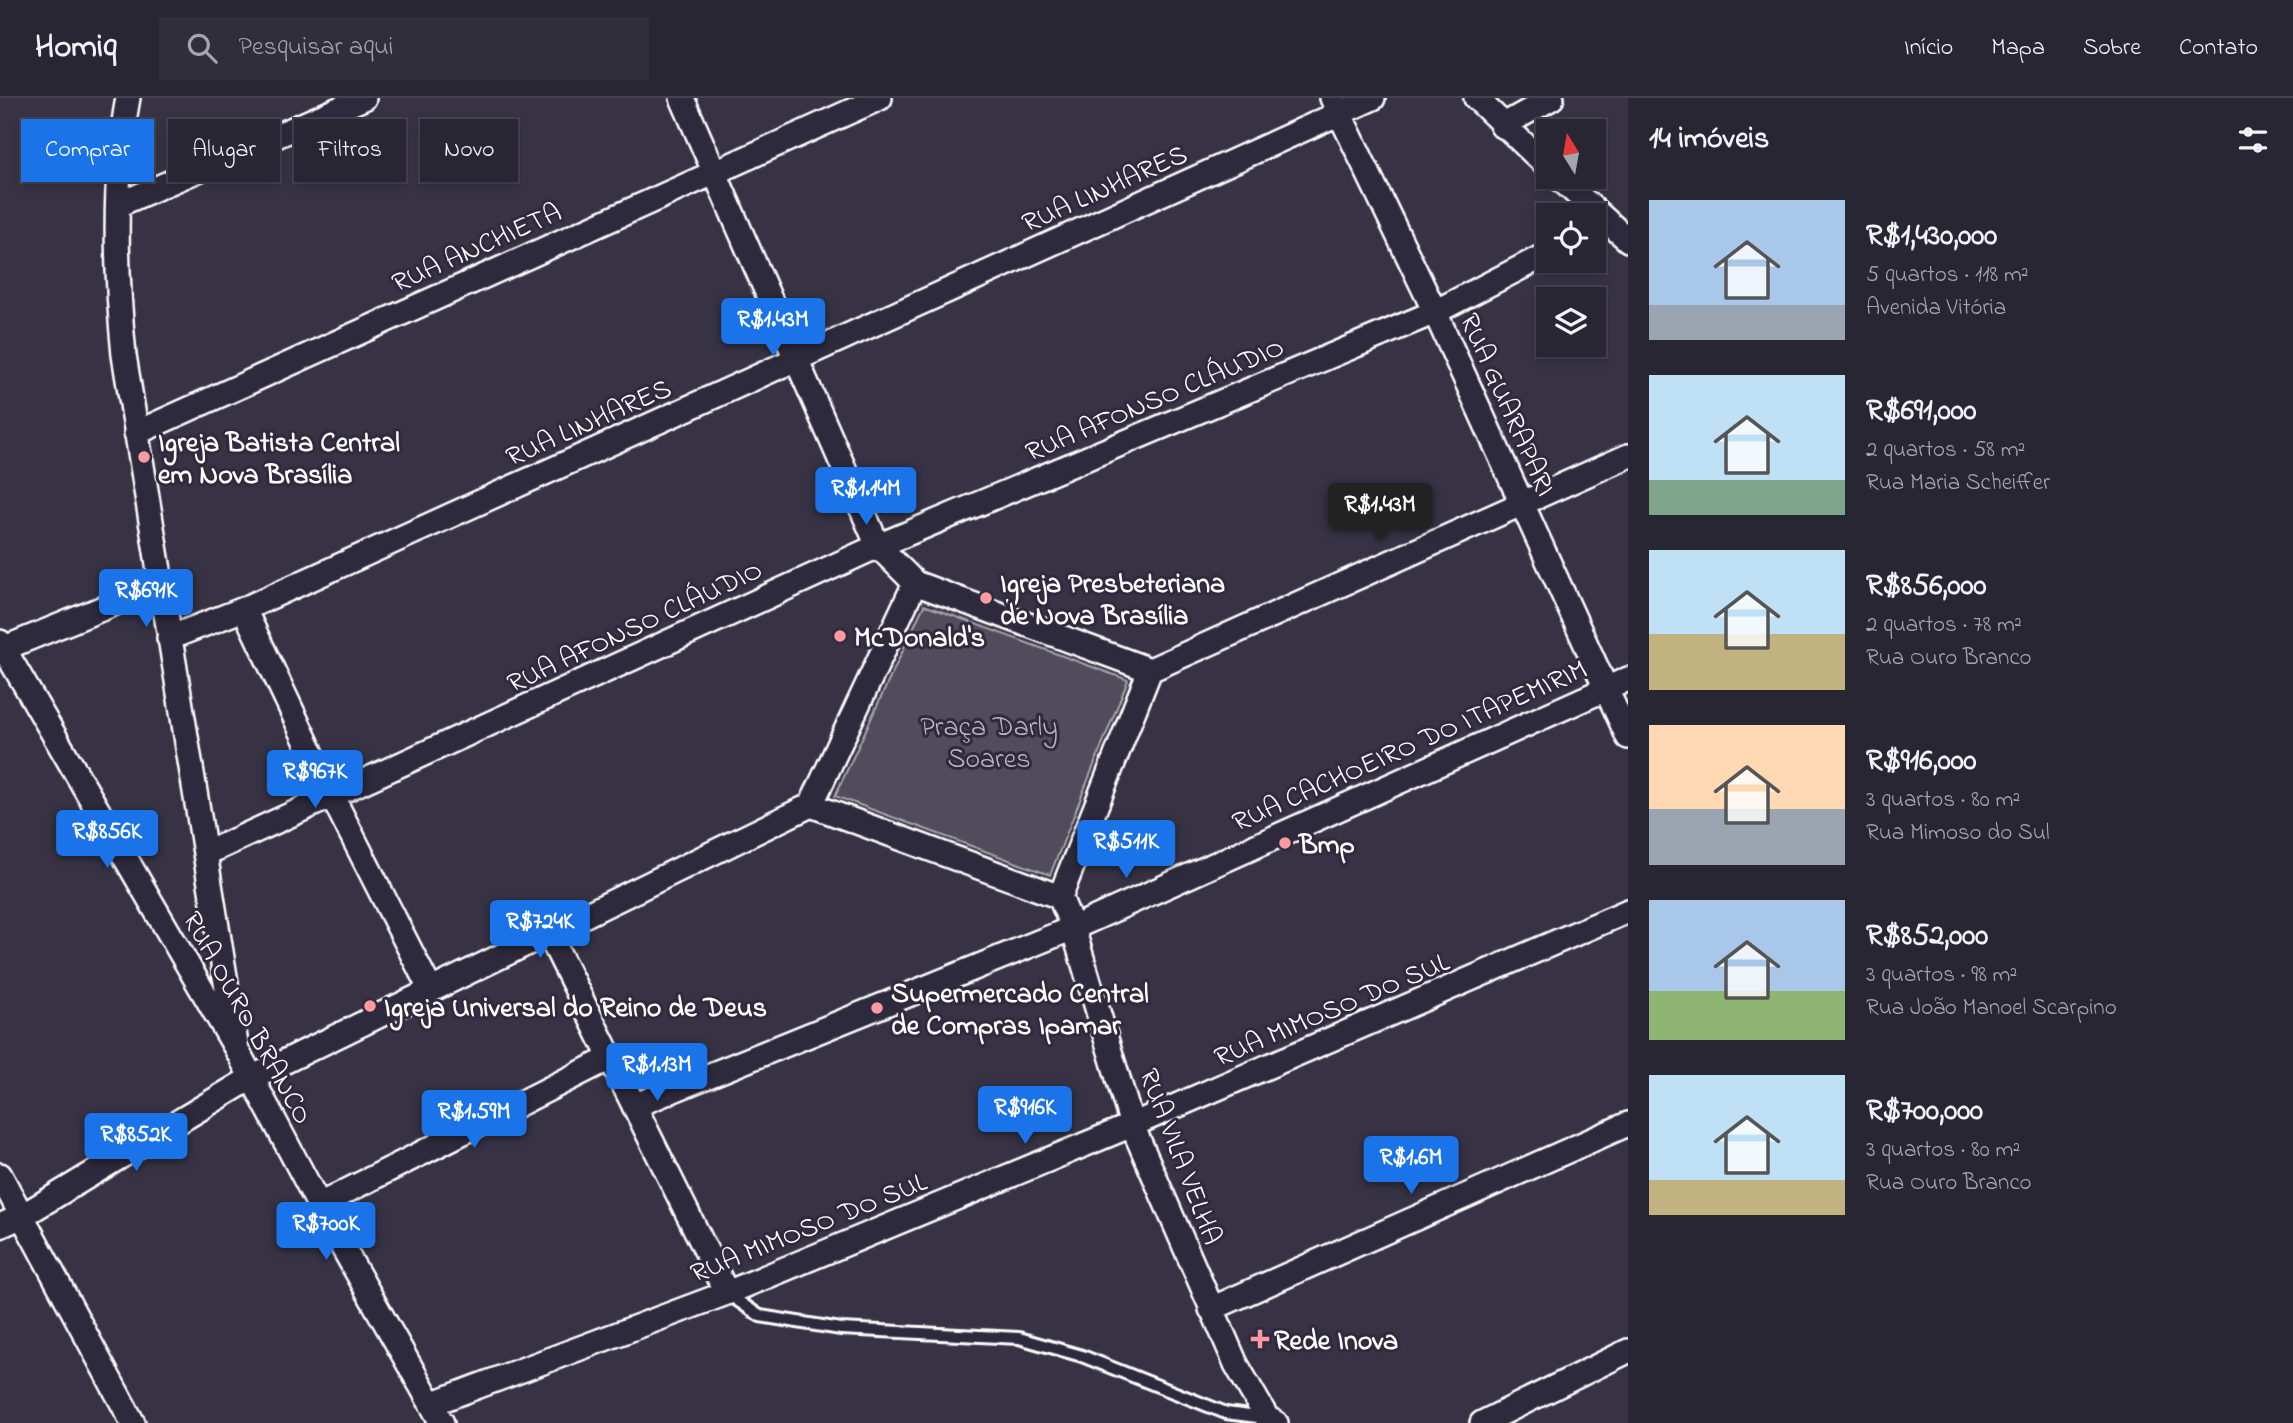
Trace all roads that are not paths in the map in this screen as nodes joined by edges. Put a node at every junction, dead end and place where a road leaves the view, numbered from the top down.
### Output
1 (364, 98) edge
2 (682, 98) edge
3 (880, 98) edge
4 (1373, 98) edge
5 (1476, 98) edge
6 (1552, 98) edge
7 (125, 99) edge
8 (1336, 106) edge
9 (1502, 125) junction
10 (1536, 156) edge
11 (716, 170) junction
12 (1569, 189) edge
13 (1581, 203) edge
14 (120, 204) junction
15 (1606, 229) edge
16 (1628, 240) edge
17 (1536, 260) edge
18 (1435, 312) junction
19 (797, 359) junction
20 (136, 433) junction
21 (1628, 456) edge
22 (1522, 504) junction
23 (878, 546) junction
24 (915, 583) junction
25 (159, 584) junction
26 (244, 609) junction
27 (170, 638) junction
28 (1, 647) edge
29 (1150, 670) junction
30 (1628, 679) edge
31 (1606, 688) junction
32 (1628, 737) edge
33 (332, 796) junction
34 (811, 806) junction
35 (207, 853) junction
36 (1060, 897) junction
37 (1628, 911) edge
38 (1073, 928) junction
39 (548, 932) junction
40 (430, 989) junction
41 (237, 1050) junction
42 (610, 1058) junction
43 (251, 1078) junction
44 (634, 1106) junction
45 (1628, 1124) edge
46 (1132, 1125) junction
47 (0, 1175) edge
48 (319, 1205) junction
49 (22, 1216) junction
50 (0, 1226) edge
51 (727, 1293) junction
52 (1212, 1309) junction
53 (1628, 1351) edge
54 (437, 1414) edge
55 (1272, 1421) edge
56 (134, 1423) edge
57 (1482, 1423) edge

1 - 14 street
2 - 11 street
3 - 11 street, RUA ANCHIETA
4 - 8 street, RUA LINHARES
5 - 9 street
6 - 9 street
7 - 14 street
8 - 18 street, RUA GUARAPARI
8 - 19 street, RUA LINHARES
9 - 10 street
11 - 19 street
11 - 20 street, RUA ANCHIETA
12 - 13 street
14 - 20 street
15 - 16 street
17 - 18 street, RUA AFONSO CLÁUDIO
18 - 22 street, RUA GUARAPARI
18 - 23 street, RUA AFONSO CLÁUDIO
19 - 23 street
19 - 26 street, RUA LINHARES
20 - 25 street
21 - 22 street
22 - 29 street
22 - 31 street, RUA GUARAPARI
23 - 24 street
23 - 33 street, RUA AFONSO CLÁUDIO
24 - 29 street
24 - 34 street
25 - 27 street
25 - 28 street
26 - 27 street, RUA LINHARES
26 - 33 street
27 - 35 street
28 - 41 street, RUA OURO BRANCO
29 - 36 street
30 - 31 street, RUA CACHOEIRO DO ITAPEMIRIM
31 - 32 street, RUA GUARAPARI
31 - 38 street, RUA CACHOEIRO DO ITAPEMIRIM
33 - 35 street, RUA AFONSO CLÁUDIO
33 - 40 street
34 - 36 street
34 - 39 street
35 - 41 street
36 - 38 street, RUA VILA VELHA
37 - 46 street, RUA MIMOSO DO SUL
38 - 44 street, RUA CACHOEIRO DO ITAPEMIRIM
38 - 46 street, RUA VILA VELHA
39 - 40 street
39 - 42 street
40 - 43 street
41 - 43 street, RUA OURO BRANCO
42 - 44 street
42 - 48 street
43 - 48 street, RUA OURO BRANCO
43 - 49 street
44 - 51 street
45 - 52 street
46 - 51 street, RUA MIMOSO DO SUL
46 - 52 street, RUA VILA VELHA
47 - 49 street
48 - 54 street, RUA OURO BRANCO
49 - 50 street
49 - 56 street
51 - 54 street, RUA MIMOSO DO SUL
51 - 55 lane
52 - 55 street, RUA VILA VELHA
53 - 57 street

